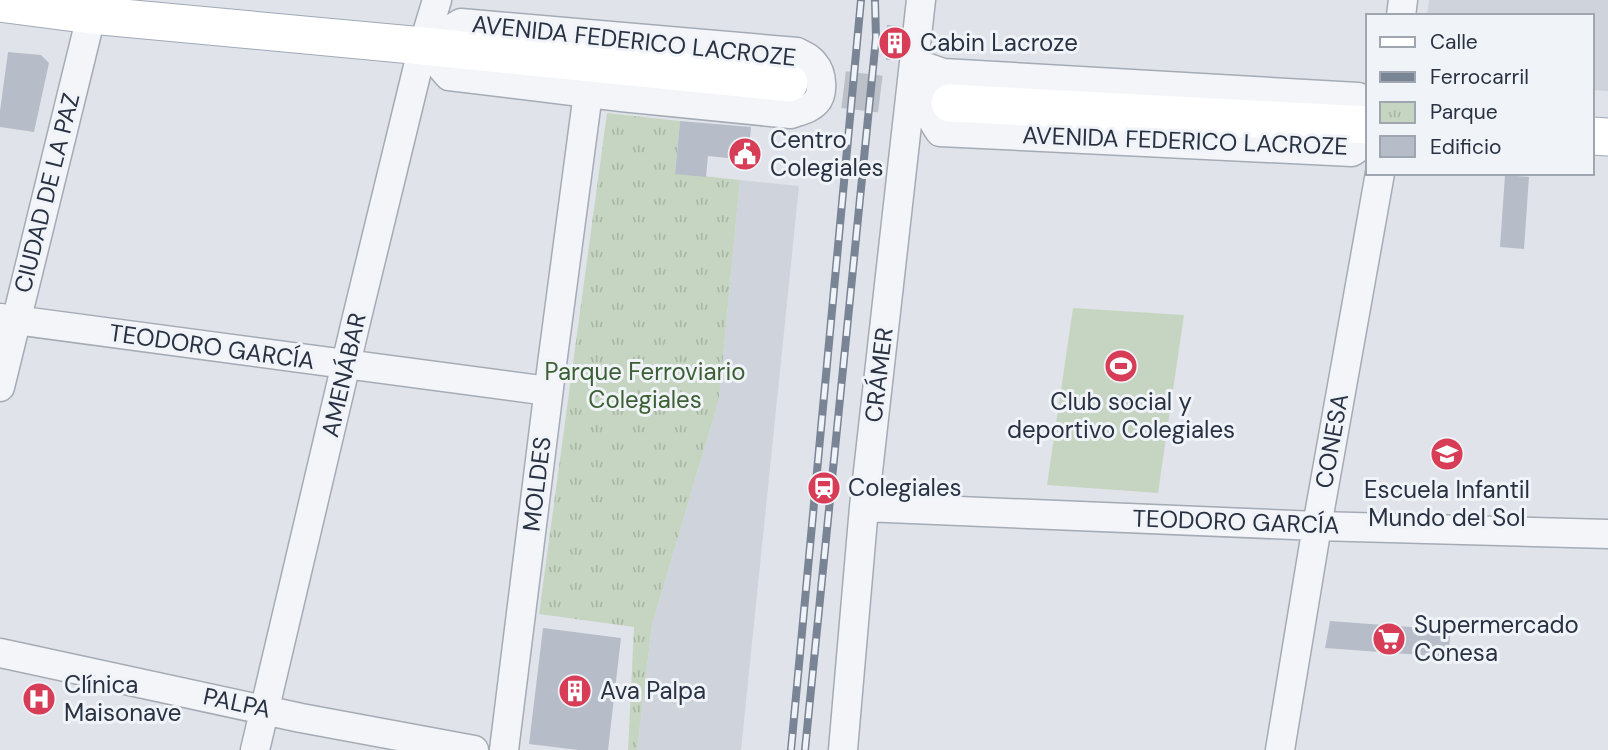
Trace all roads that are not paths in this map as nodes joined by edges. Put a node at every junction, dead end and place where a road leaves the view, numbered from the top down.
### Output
1 (437, 0) edge
2 (921, 0) edge
3 (0, 3) edge
4 (93, 8) edge
5 (423, 46) junction
6 (915, 60) junction
7 (789, 83) tunnel mouth
8 (946, 88) junction
9 (588, 93) junction
10 (1366, 105) edge
11 (1366, 125) edge
12 (1366, 142) edge
13 (1380, 175) edge
14 (8, 319) edge
15 (347, 365) junction
16 (0, 387) edge
17 (548, 391) junction
18 (864, 507) junction
19 (1317, 526) junction
20 (1608, 534) edge
21 (0, 653) edge
22 (264, 709) junction
23 (255, 750) edge
24 (474, 750) edge
25 (504, 750) edge
26 (843, 750) edge
27 (1280, 750) edge

1 - 5 street, AMENÁBAR
2 - 6 street, CRÁMER
3 - 4 main road, AVENIDA FEDERICO LACROZE
4 - 5 main road, AVENIDA FEDERICO LACROZE
4 - 14 street, CIUDAD DE LA PAZ
5 - 7 main road, AVENIDA FEDERICO LACROZE
5 - 9 street, AVENIDA FEDERICO LACROZE
5 - 9 street, AVENIDA FEDERICO LACROZE
5 - 15 street, AMENÁBAR
6 - 8 street, AVENIDA FEDERICO LACROZE
6 - 18 street, CRÁMER
8 - 10 street, AVENIDA FEDERICO LACROZE
8 - 11 main road, AVENIDA FEDERICO LACROZE
8 - 12 street, AVENIDA FEDERICO LACROZE
9 - 17 street, MOLDES
13 - 19 street, CONESA
14 - 15 street, TEODORO GARCÍA
14 - 16 street, CIUDAD DE LA PAZ
15 - 17 street, TEODORO GARCÍA
15 - 22 street, AMENÁBAR
17 - 25 street, MOLDES
18 - 19 street, TEODORO GARCÍA
18 - 26 street, CRÁMER
19 - 20 street, TEODORO GARCÍA
19 - 27 street, CONESA
21 - 22 street, PALPA
22 - 23 street, AMENÁBAR
22 - 24 street, PALPA

